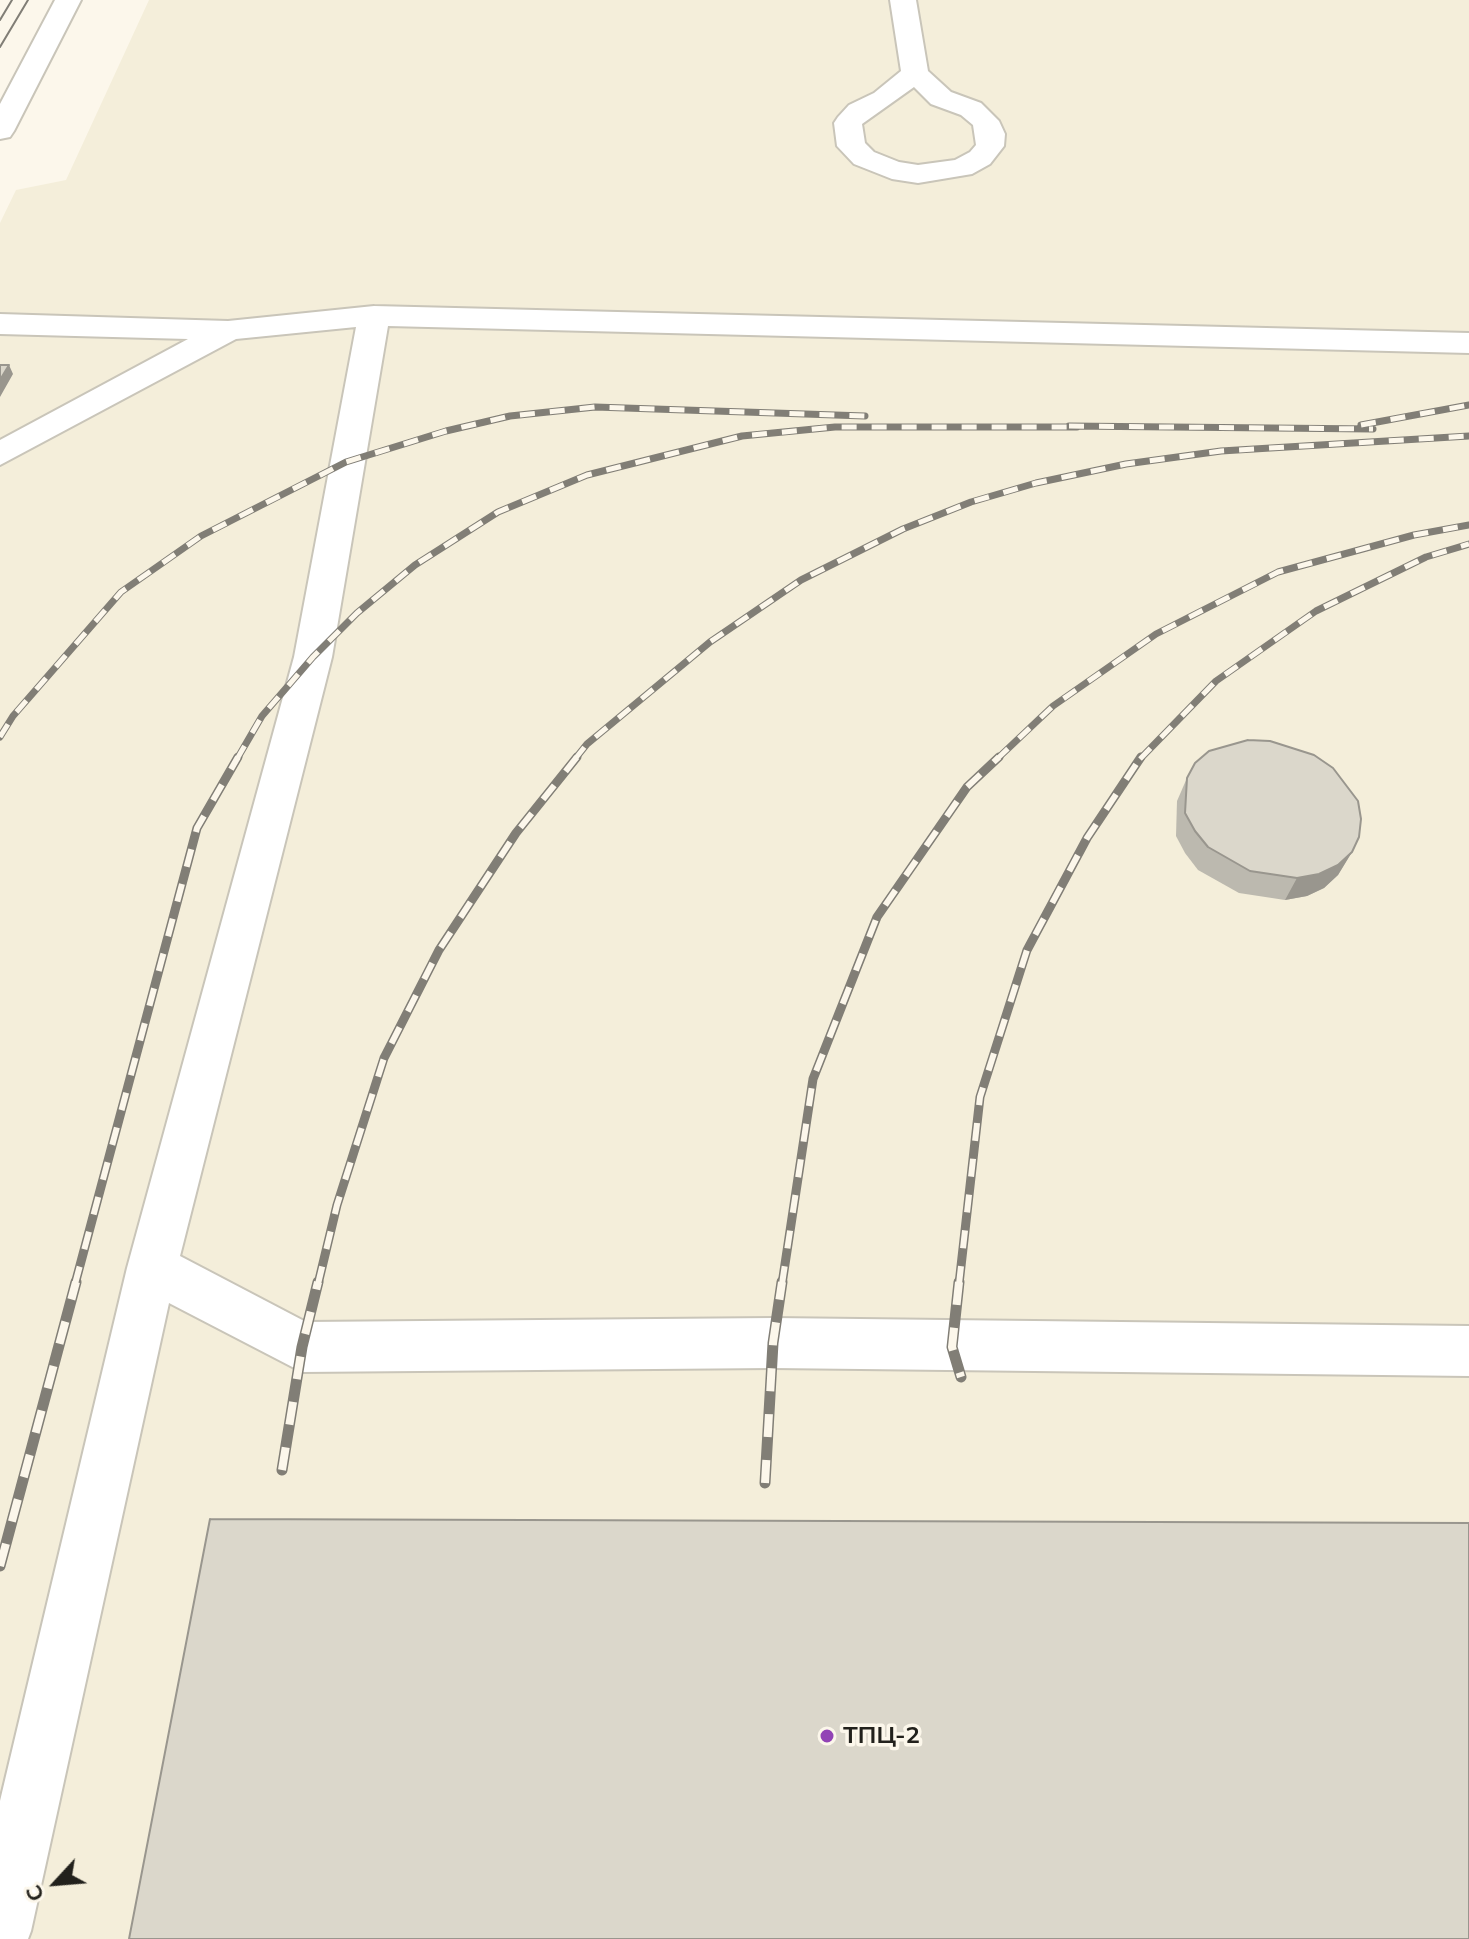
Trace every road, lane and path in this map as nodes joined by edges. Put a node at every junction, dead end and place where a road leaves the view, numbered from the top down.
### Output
1 (68, 0) edge
2 (903, 0) edge
3 (915, 73) junction
4 (0, 131) edge
5 (374, 316) junction
6 (0, 324) edge
7 (229, 330) junction
8 (1469, 343) edge
9 (0, 454) edge
10 (152, 1268) junction
11 (1469, 1351) edge
12 (0, 1931) edge

1 - 4 street
2 - 3 street
3 - 3 street
5 - 7 street
5 - 8 street
5 - 10 street
6 - 7 street
7 - 9 street
10 - 11 street
10 - 12 street

